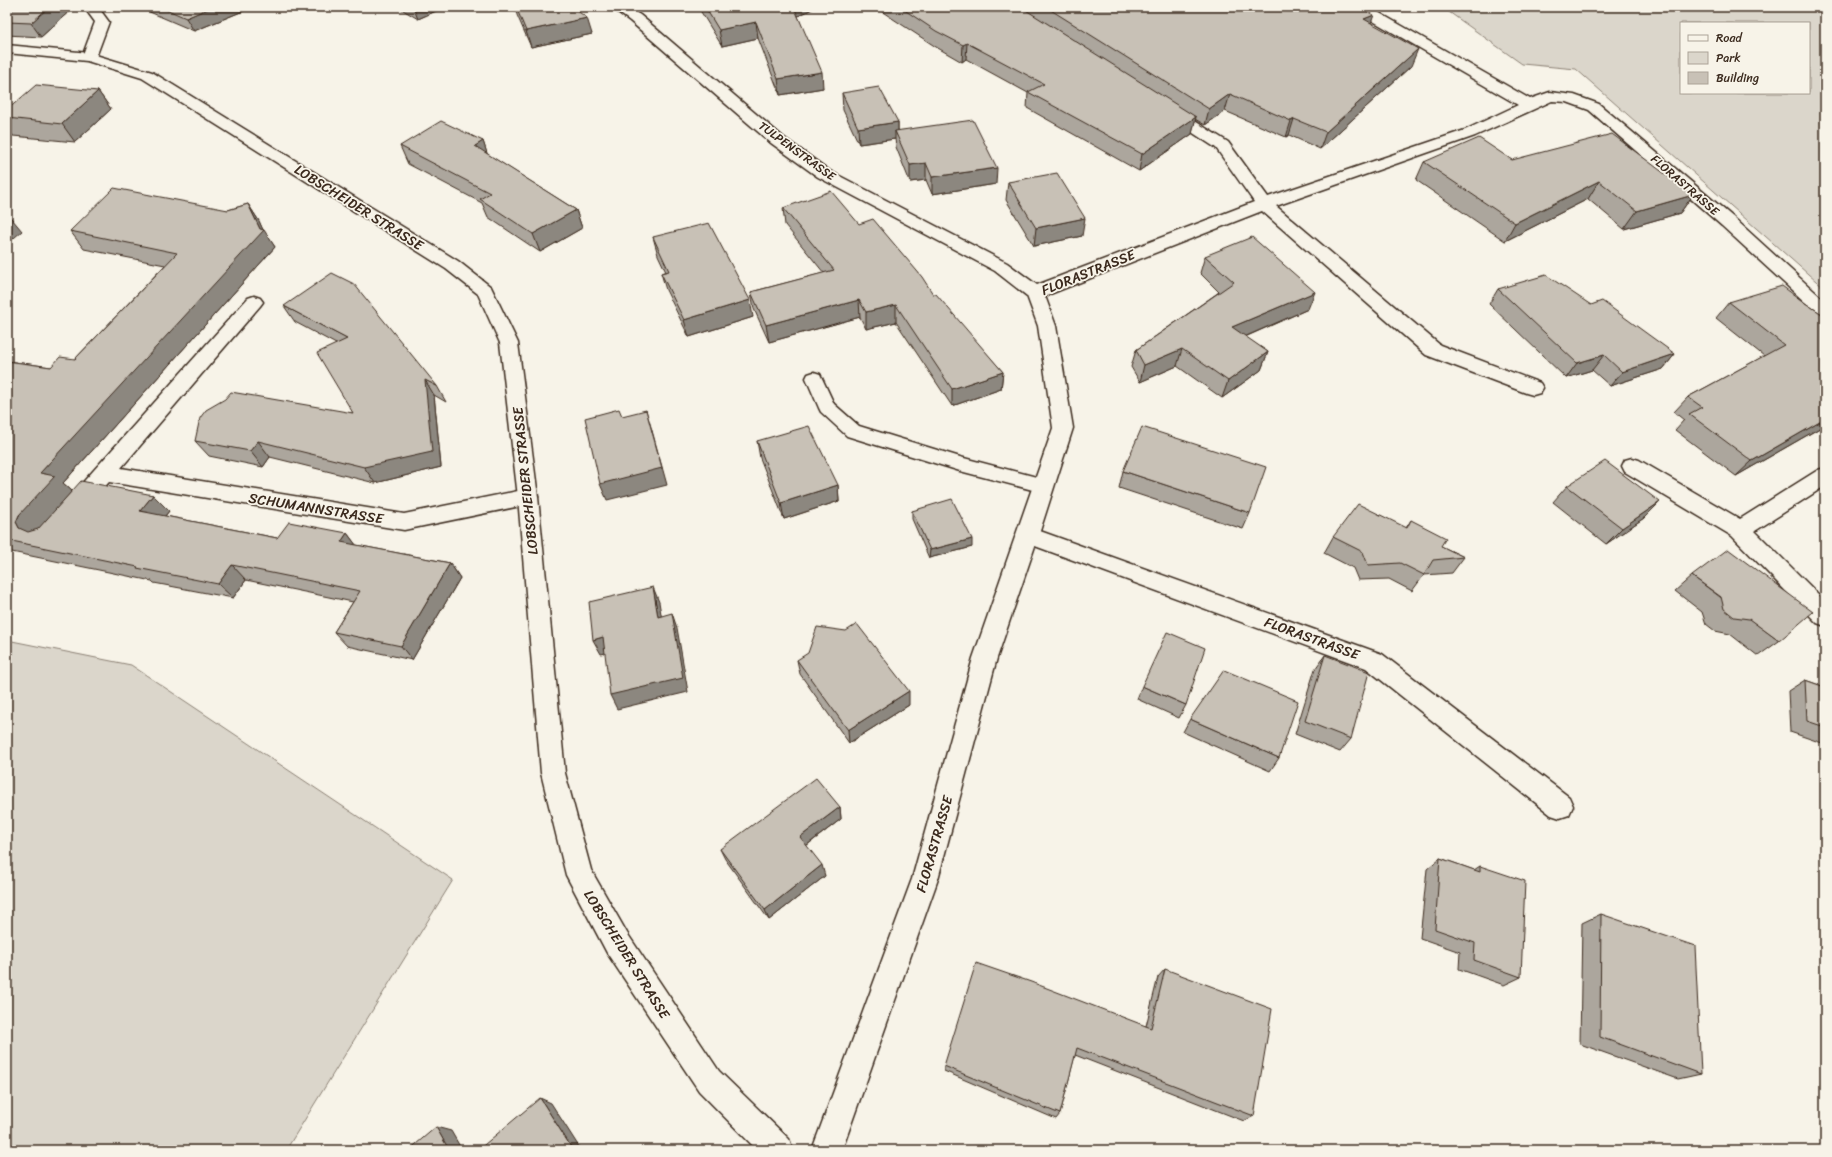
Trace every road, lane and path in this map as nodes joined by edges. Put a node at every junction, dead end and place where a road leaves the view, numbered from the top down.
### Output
1 (91, 7) edge
2 (618, 7) edge
3 (1359, 7) edge
4 (7, 49) edge
5 (89, 57) junction
6 (1154, 102) edge
7 (1529, 105) junction
8 (1264, 204) junction
9 (1035, 293) junction
10 (254, 302) dead end
11 (1825, 311) edge
12 (814, 378) dead end
13 (1533, 388) dead end
14 (1632, 466) dead end
15 (104, 472) junction
16 (1825, 476) edge
17 (1044, 486) junction
18 (528, 497) junction
19 (63, 519) edge
20 (1740, 530) junction
21 (1028, 535) junction
22 (1825, 616) edge
23 (1560, 806) dead end
24 (774, 1149) edge
25 (827, 1150) edge

1 - 5 street
2 - 9 street, TULPENSTRASSE
3 - 7 street
4 - 5 street, LOBSCHEIDER STRASSE
5 - 18 street, LOBSCHEIDER STRASSE
6 - 8 street
7 - 8 street, FLORASTRASSE
7 - 11 street, FLORASTRASSE
8 - 9 street, FLORASTRASSE
8 - 13 street
9 - 17 street, FLORASTRASSE
10 - 15 street
12 - 17 lane
14 - 20 street
15 - 18 street, SCHUMANNSTRASSE
15 - 19 street
16 - 20 street
17 - 21 street, FLORASTRASSE
18 - 24 street, LOBSCHEIDER STRASSE
20 - 22 street
21 - 23 street, FLORASTRASSE
21 - 25 street, FLORASTRASSE

